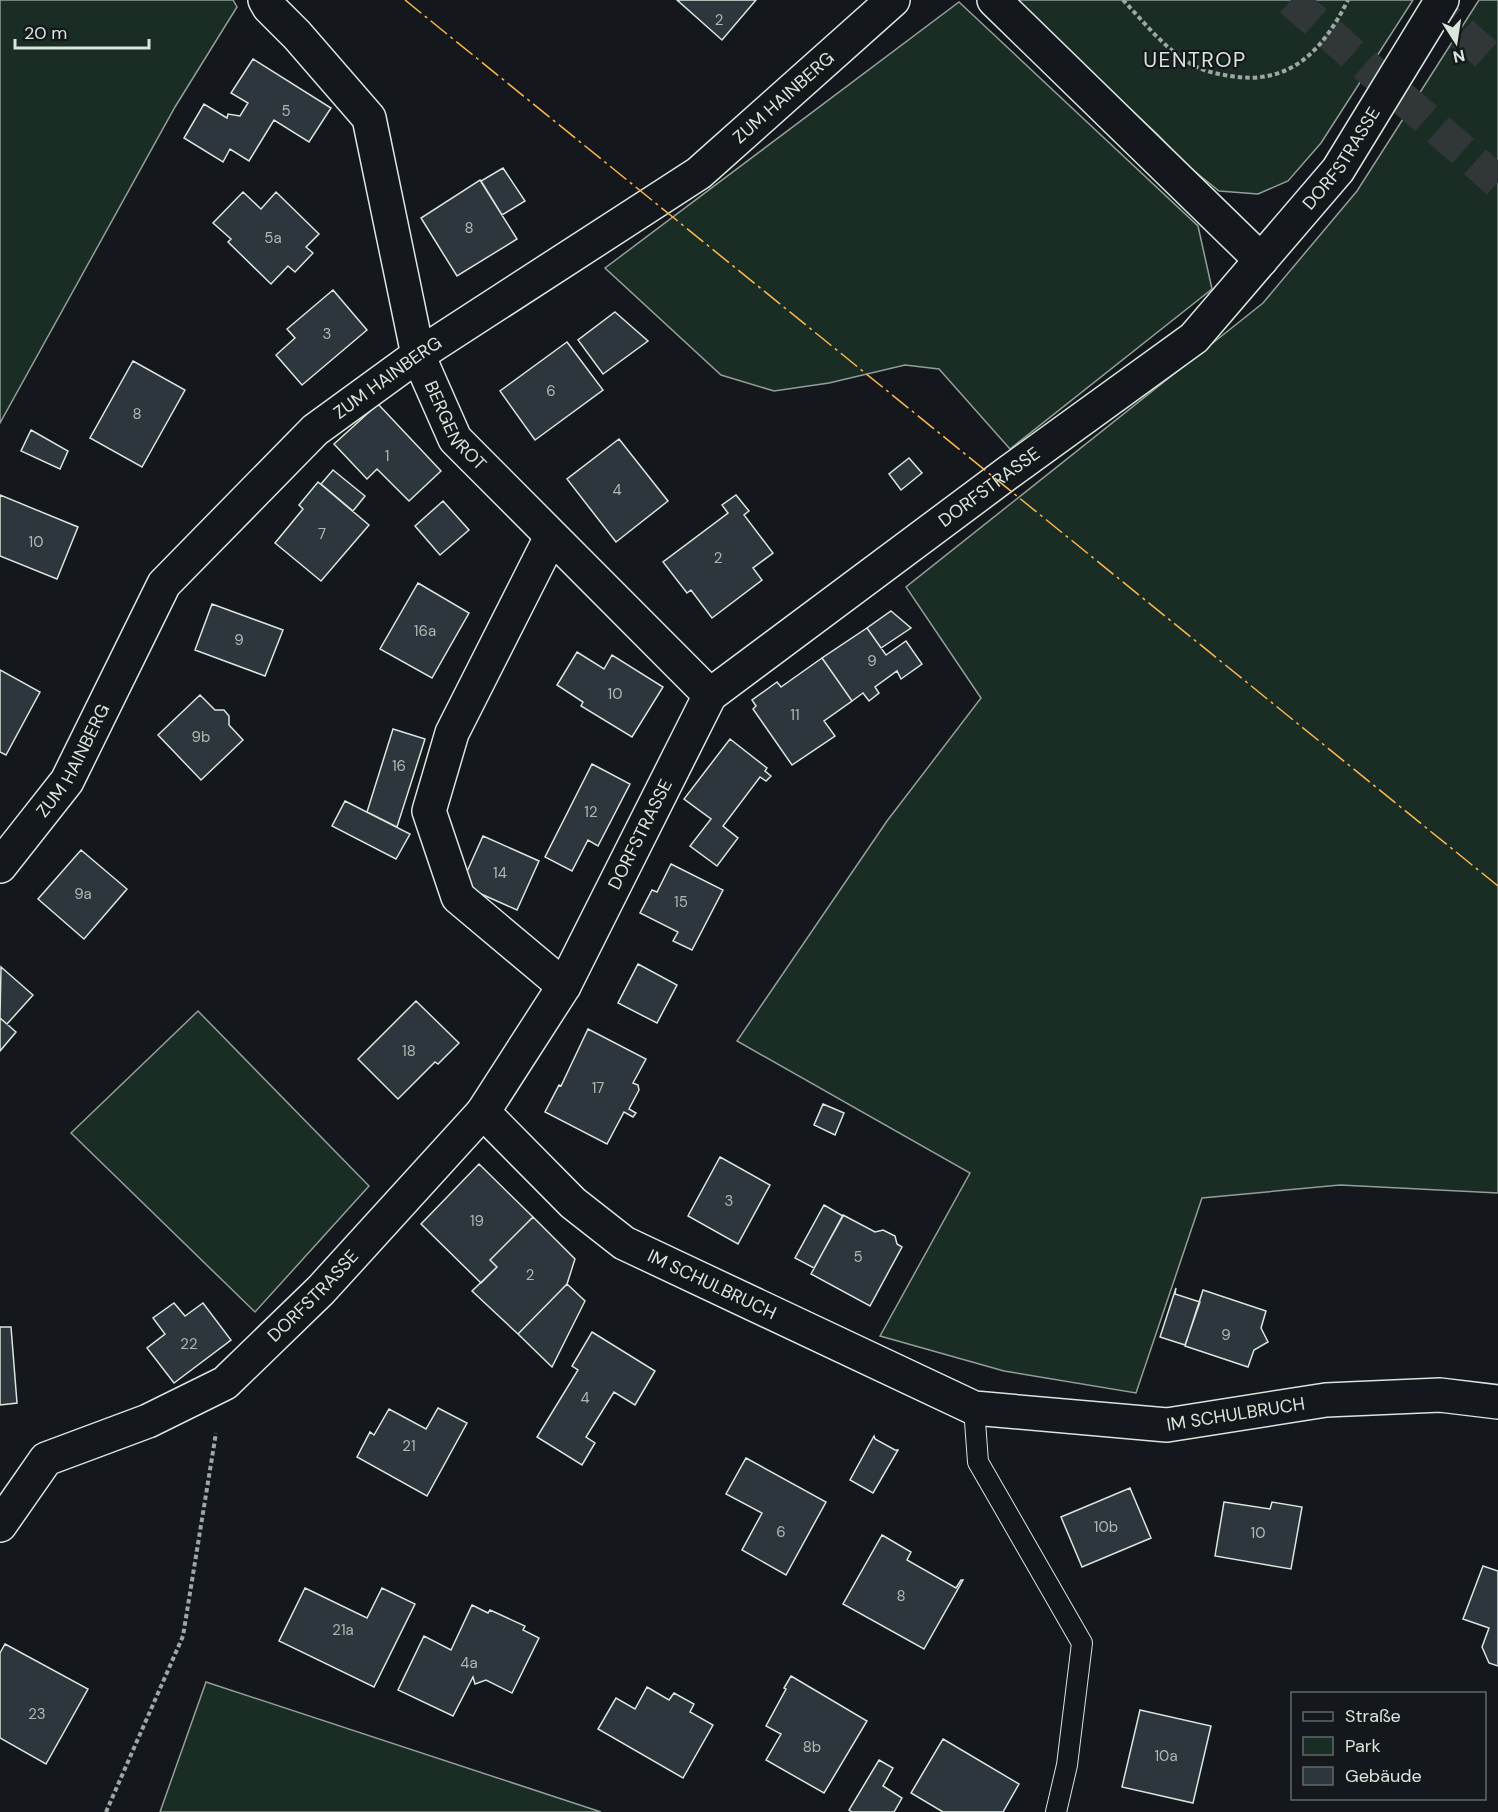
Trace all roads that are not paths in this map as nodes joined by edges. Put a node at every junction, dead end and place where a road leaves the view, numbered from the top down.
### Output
1 (265, 0) edge
2 (893, 0) edge
3 (994, 0) edge
4 (1442, 0) edge
5 (1261, 261) junction
6 (418, 355) junction
7 (551, 537) junction
8 (710, 695) junction
9 (0, 866) edge
10 (564, 986) junction
11 (483, 1112) junction
12 (1498, 1402) edge
13 (974, 1408) junction
14 (0, 1525) edge
15 (1056, 1812) edge

1 - 6 street, BERGENROT
2 - 6 street, ZUM HAINBERG
3 - 5 street
4 - 5 street, DORFSTRASSE
5 - 8 street, DORFSTRASSE
6 - 7 street, BERGENROT
6 - 9 street, ZUM HAINBERG
7 - 8 street, BERGENROT
7 - 10 street
8 - 10 street, DORFSTRASSE
10 - 11 street, DORFSTRASSE
11 - 13 street, IM SCHULBRUCH
11 - 14 street, DORFSTRASSE
12 - 13 street, IM SCHULBRUCH
13 - 15 lane

